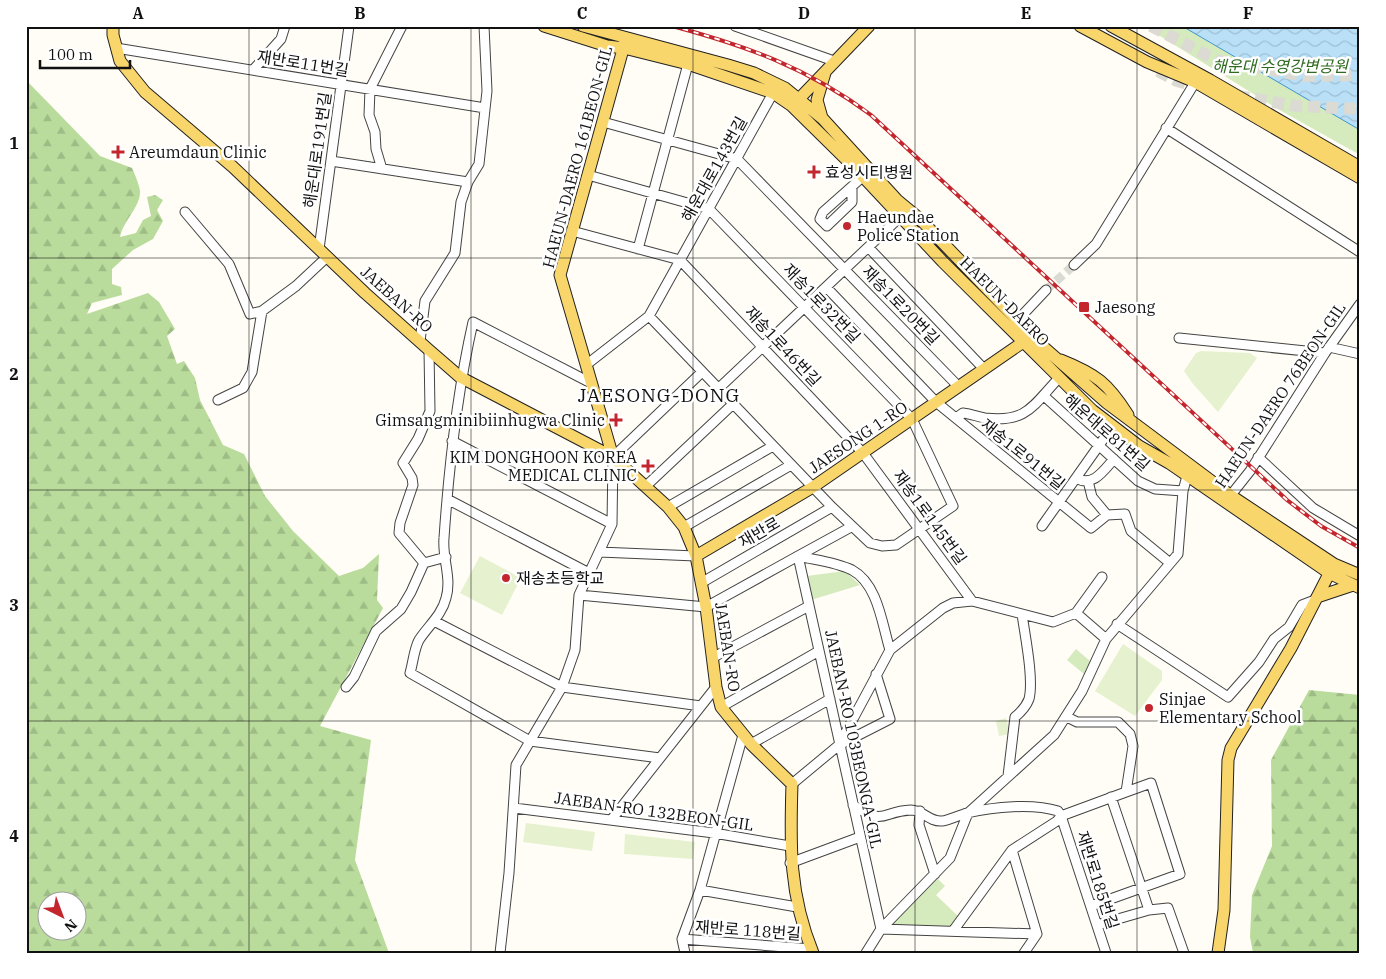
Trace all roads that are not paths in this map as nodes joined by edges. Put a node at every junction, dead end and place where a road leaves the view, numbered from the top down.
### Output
1 (113, 26) edge
2 (285, 26) edge
3 (349, 26) edge
4 (402, 26) edge
5 (484, 26) edge
6 (544, 26) edge
7 (583, 26) edge
8 (735, 26) edge
9 (869, 26) edge
10 (1080, 26) edge
11 (1095, 26) edge
12 (1111, 26) edge
13 (1126, 26) edge
14 (625, 43) junction
15 (116, 48) junction
16 (834, 61) junction
17 (688, 64) junction
18 (253, 70) junction
19 (825, 71) junction
20 (1198, 78) junction
21 (342, 84) junction
22 (370, 89) junction
23 (773, 94) junction
24 (796, 102) junction
25 (485, 108) junction
26 (823, 119) junction
27 (603, 122) junction
28 (1166, 128) junction
29 (668, 140) junction
30 (737, 159) junction
31 (331, 161) junction
32 (1360, 167) edge
33 (382, 169) junction
34 (866, 174) junction
35 (588, 175) junction
36 (1360, 178) edge
37 (468, 182) junction
38 (852, 189) dead end
39 (653, 193) junction
40 (709, 208) junction
41 (185, 212) dead end
42 (900, 217) junction
43 (572, 231) junction
44 (869, 248) junction
45 (638, 249) junction
46 (1360, 252) edge
47 (323, 253) junction
48 (680, 260) junction
49 (1074, 265) tunnel mouth
50 (846, 270) junction
51 (826, 288) junction
52 (1046, 290) tunnel mouth
53 (806, 307) junction
54 (1358, 310) edge
55 (262, 311) junction
56 (649, 316) junction
57 (1014, 324) junction
58 (1179, 338) dead end
59 (1028, 339) junction
60 (420, 341) junction
61 (763, 347) junction
62 (429, 350) junction
63 (1327, 350) junction
64 (1360, 354) edge
65 (586, 365) junction
66 (984, 369) junction
67 (702, 372) junction
68 (460, 377) junction
69 (1059, 378) junction
70 (591, 383) junction
71 (959, 387) junction
72 (718, 388) junction
73 (1044, 396) junction
74 (218, 400) dead end
75 (936, 402) junction
76 (733, 404) junction
77 (956, 418) junction
78 (912, 419) junction
79 (1112, 427) junction
80 (452, 442) junction
81 (1099, 445) junction
82 (773, 446) junction
83 (863, 453) junction
84 (613, 457) junction
85 (1258, 457) junction
86 (1114, 459) junction
87 (791, 464) junction
88 (1187, 476) junction
89 (1076, 478) junction
90 (1088, 481) junction
91 (646, 486) junction
92 (813, 487) junction
93 (1183, 491) junction
94 (447, 499) junction
95 (1227, 499) junction
96 (1059, 503) junction
97 (668, 507) junction
98 (832, 507) junction
99 (1107, 515) junction
100 (612, 524) junction
101 (1042, 526) dead end
102 (851, 527) junction
103 (684, 528) junction
104 (921, 528) junction
105 (1360, 536) edge
106 (599, 552) junction
107 (696, 556) junction
108 (798, 556) junction
109 (446, 557) junction
110 (424, 563) junction
111 (1170, 563) junction
112 (1332, 569) junction
113 (589, 573) junction
114 (1102, 577) dead end
115 (701, 583) junction
116 (1358, 583) edge
117 (580, 595) junction
118 (1316, 599) junction
119 (972, 601) junction
120 (809, 606) junction
121 (706, 607) junction
122 (1076, 613) junction
123 (1022, 614) junction
124 (434, 621) junction
125 (1117, 624) junction
126 (1292, 634) junction
127 (1106, 639) junction
128 (890, 650) junction
129 (819, 651) junction
130 (712, 658) junction
131 (876, 674) junction
132 (346, 686) dead end
133 (562, 687) junction
134 (716, 687) junction
135 (830, 699) junction
136 (701, 706) junction
137 (721, 707) junction
138 (1067, 717) junction
139 (742, 735) junction
140 (530, 741) junction
141 (751, 744) junction
142 (839, 744) junction
143 (660, 758) junction
144 (1008, 776) junction
145 (792, 784) junction
146 (1126, 792) junction
147 (1111, 798) junction
148 (853, 806) junction
149 (514, 808) junction
150 (920, 811) junction
151 (968, 813) junction
152 (1061, 816) junction
153 (612, 819) junction
154 (714, 833) junction
155 (860, 837) junction
156 (790, 846) junction
157 (1012, 850) junction
158 (790, 863) junction
159 (935, 874) junction
160 (1142, 888) junction
161 (700, 890) junction
162 (1090, 906) junction
163 (797, 907) junction
164 (1149, 910) junction
165 (1097, 925) junction
166 (880, 929) junction
167 (953, 932) junction
168 (1037, 934) junction
169 (682, 940) junction
170 (812, 951) edge
171 (500, 953) edge
172 (685, 953) edge
173 (866, 953) edge
174 (1024, 953) edge
175 (1106, 953) edge
176 (1184, 953) edge
177 (1218, 953) edge

1 - 15 main road, JAEBAN-RO
2 - 18 street
3 - 21 street, 해운대로191번길
4 - 22 street
5 - 25 street
6 - 14 main road, HAEUN-DAERO
7 - 14 main road, HAEUN-DAERO
8 - 16 street
9 - 16 main road
10 - 20 main road
11 - 20 main road
12 - 20 main road
13 - 20 main road
14 - 17 main road, HAEUN-DAERO
14 - 24 main road, HAEUN-DAERO
14 - 27 main road, HAEUN-DAERO 161BEON-GIL
15 - 18 street, 재반로11번길
15 - 47 main road, JAEBAN-RO
16 - 19 main road
17 - 23 main road, HAEUN-DAERO
17 - 29 street
18 - 21 street, 재반로11번길
19 - 24 main road
19 - 26 main road
20 - 28 street
20 - 32 main road
20 - 36 main road
21 - 22 street, 재반로11번길
21 - 31 street, 해운대로191번길
22 - 25 street, 재반로11번길
22 - 33 street
23 - 24 main road, HAEUN-DAERO
23 - 30 street, 해운대로143번길
24 - 26 main road, HAEUN-DAERO
24 - 34 main road, HAEUN-DAERO
25 - 37 street
26 - 34 main road, HAEUN-DAERO
27 - 29 street
27 - 35 main road, HAEUN-DAERO 161BEON-GIL
28 - 46 street
28 - 49 street
29 - 30 street
29 - 39 street
30 - 40 street, 해운대로143번길
30 - 50 street, 재송1로20번길
31 - 33 street
31 - 47 street, 해운대로191번길
33 - 37 street
34 - 38 street
34 - 42 main road, HAEUN-DAERO
34 - 57 main road, HAEUN-DAERO
35 - 39 street
35 - 43 main road, HAEUN-DAERO 161BEON-GIL
37 - 60 street
39 - 40 street
39 - 45 street
40 - 48 street, 해운대로143번길
40 - 53 street, 재송1로32번길
41 - 55 street
42 - 44 street
42 - 57 main road, HAEUN-DAERO
43 - 45 street
43 - 65 main road, HAEUN-DAERO 161BEON-GIL
44 - 50 street
44 - 66 street
45 - 48 street
47 - 55 street
47 - 60 main road, JAEBAN-RO
48 - 56 street, 해운대로143번길
48 - 61 street, 재송1로46번길
50 - 51 street
50 - 71 street, 재송1로20번길
51 - 53 street
51 - 75 street, 재송1로91번길
52 - 57 street
53 - 61 street
53 - 78 street, 재송1로32번길
54 - 63 street, HAEUN-DAERO 76BEON-GIL
55 - 74 street
56 - 65 street, 해운대로143번길
56 - 67 street
57 - 59 main road, HAEUN-DAERO
58 - 63 street
59 - 66 main road, JAESONG 1-RO
59 - 69 main road, HAEUN-DAERO
59 - 95 main road, HAEUN-DAERO
60 - 62 main road, JAEBAN-RO
61 - 72 street
61 - 83 street, 재송1로46번길
62 - 68 main road, JAEBAN-RO
62 - 110 street
63 - 64 street
63 - 85 street, HAEUN-DAERO 76BEON-GIL
65 - 70 main road, HAEUN-DAERO 161BEON-GIL
66 - 71 main road, JAESONG 1-RO
67 - 72 street
67 - 84 street
68 - 70 street
68 - 80 street
68 - 84 main road, JAEBAN-RO
69 - 73 street
69 - 79 main road, HAEUN-DAERO
70 - 84 main road, HAEUN-DAERO 161BEON-GIL
71 - 75 main road, JAESONG 1-RO
72 - 76 street
73 - 77 street
73 - 81 street, 해운대로81번길
75 - 77 street, 재송1로91번길
75 - 78 main road, JAESONG 1-RO
76 - 82 street
76 - 91 street
77 - 96 street, 재송1로91번길
78 - 83 main road, JAESONG 1-RO
78 - 104 street, 재송1로32번길
79 - 81 street
79 - 88 main road, HAEUN-DAERO
80 - 94 street
80 - 100 street
81 - 86 street, 해운대로81번길
81 - 89 street
82 - 87 street
82 - 97 street
83 - 92 main road, JAESONG 1-RO
83 - 104 street, 재송1로145번길
84 - 91 main road, JAEBAN-RO
84 - 100 street
85 - 95 street, HAEUN-DAERO 76BEON-GIL
85 - 105 street
86 - 90 street
86 - 93 street, 해운대로81번길
87 - 92 street
87 - 103 street
88 - 93 street
88 - 95 main road, HAEUN-DAERO
89 - 90 street
89 - 96 street
90 - 99 street
91 - 97 main road, JAEBAN-RO
92 - 98 street
92 - 107 main road, JAESONG 1-RO
93 - 111 street
94 - 109 street
94 - 113 street
95 - 112 main road, HAEUN-DAERO
96 - 99 street, 재송1로91번길
96 - 101 street
97 - 103 main road, JAEBAN-RO
98 - 102 street
98 - 115 street, 재반로
99 - 111 street
100 - 106 street
102 - 104 street
102 - 108 street
103 - 107 main road, JAEBAN-RO
104 - 119 street, 재송1로145번길
106 - 107 street
106 - 113 street
107 - 115 main road, JAEBAN-RO
108 - 120 street, JAEBAN-RO 103BEONGA-GIL
108 - 121 street
108 - 128 street
109 - 110 street
109 - 124 street
110 - 132 street
111 - 125 street
112 - 116 main road, HAEUN-DAERO
112 - 118 main road
113 - 117 street
114 - 122 street
115 - 121 main road, JAEBAN-RO
116 - 118 main road
117 - 121 street
117 - 133 street
118 - 126 main road
119 - 123 street
119 - 128 street
120 - 129 street, JAEBAN-RO 103BEONGA-GIL
120 - 130 street
121 - 130 main road, JAEBAN-RO
122 - 123 street
122 - 127 street
123 - 144 street
124 - 133 street
124 - 140 street
125 - 126 street
125 - 127 street
126 - 177 main road
127 - 138 street
128 - 131 street
129 - 135 street, JAEBAN-RO 103BEONGA-GIL
129 - 137 street
130 - 134 main road, JAEBAN-RO
131 - 142 street
131 - 142 street
133 - 136 street
133 - 140 street
134 - 136 street
134 - 137 main road, JAEBAN-RO
135 - 141 street
135 - 142 street, JAEBAN-RO 103BEONGA-GIL
136 - 143 street
137 - 139 main road, JAEBAN-RO
138 - 144 street
138 - 146 street
139 - 141 main road, JAEBAN-RO
139 - 154 street
140 - 143 street
140 - 149 street
141 - 145 main road, JAEBAN-RO
142 - 145 street
142 - 148 street, JAEBAN-RO 103BEONGA-GIL
143 - 153 street
144 - 151 street
145 - 156 main road
146 - 147 street
146 - 160 street
147 - 152 street
147 - 160 street
148 - 150 street
148 - 155 street, JAEBAN-RO 103BEONGA-GIL
149 - 153 street, JAEBAN-RO 132BEON-GIL
149 - 171 street
150 - 151 street
150 - 159 street
151 - 152 street
151 - 159 street
152 - 157 street
152 - 162 street, 재반로185번길
153 - 154 street, JAEBAN-RO 132BEON-GIL
154 - 156 street, JAEBAN-RO 132BEON-GIL
154 - 161 street
155 - 158 street
155 - 166 street, JAEBAN-RO 103BEONGA-GIL
156 - 158 main road
157 - 167 street
157 - 168 street
158 - 163 main road
159 - 166 street
160 - 162 street
160 - 164 street
161 - 163 street
161 - 169 street
162 - 165 street, 재반로185번길
163 - 170 main road
164 - 165 street
164 - 176 street
165 - 175 street, 재반로185번길
166 - 167 street
166 - 173 street
167 - 168 street
168 - 174 street
169 - 170 street, 재반로 118번길
169 - 172 street

